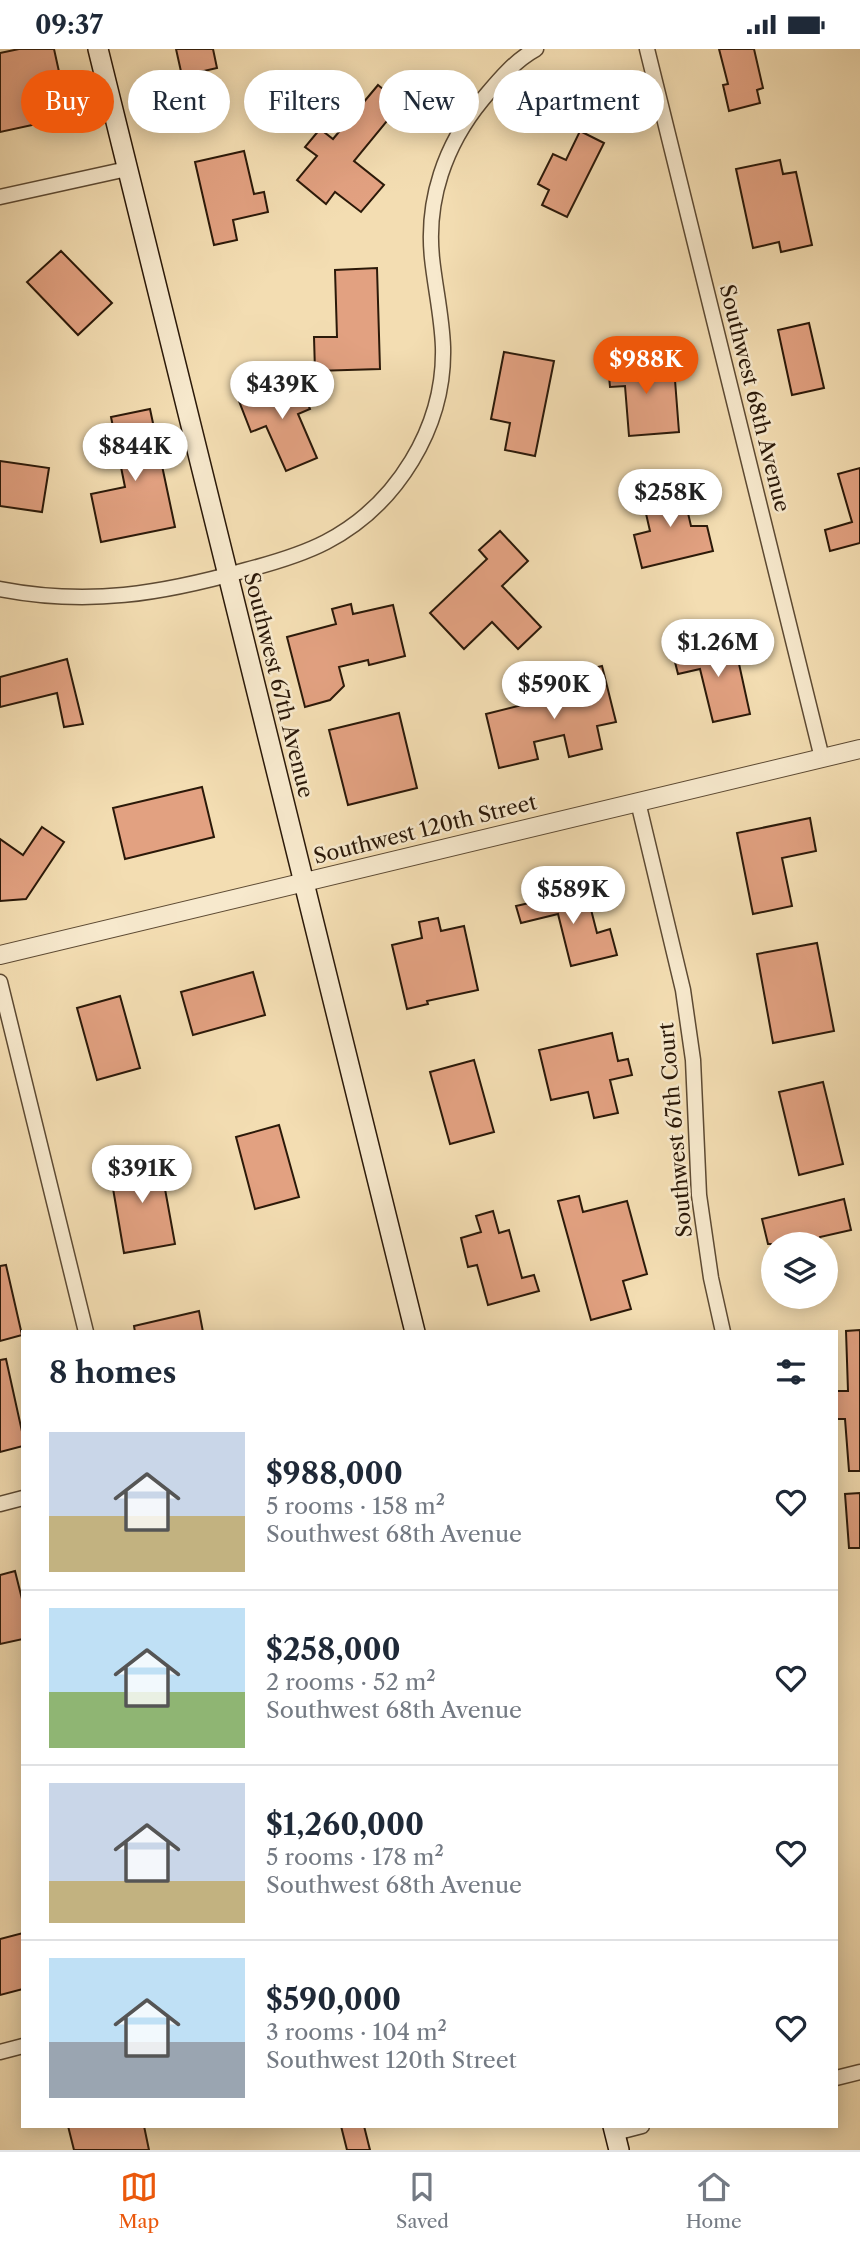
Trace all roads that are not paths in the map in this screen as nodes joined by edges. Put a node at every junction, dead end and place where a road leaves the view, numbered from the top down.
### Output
1 (98, 49) edge
2 (536, 49) edge
3 (647, 49) edge
4 (127, 169) junction
5 (0, 197) edge
6 (229, 575) junction
7 (0, 589) edge
8 (860, 749) edge
9 (822, 758) junction
10 (638, 801) junction
11 (304, 882) junction
12 (0, 955) edge
13 (0, 982) edge
14 (86, 1330) edge
15 (415, 1330) edge
16 (723, 1330) edge
17 (21, 1499) edge
18 (0, 1504) edge
19 (21, 2047) edge
20 (0, 2052) edge
21 (860, 2072) edge
22 (838, 2078) edge
23 (637, 2128) edge
24 (616, 2136) edge

1 - 4 main road, Southwest 67th Avenue
2 - 6 street
3 - 9 street, Southwest 68th Avenue
4 - 5 street
4 - 6 main road, Southwest 67th Avenue
6 - 7 street
6 - 11 main road, Southwest 67th Avenue
8 - 9 street, Southwest 120th Street
9 - 10 street, Southwest 120th Street
10 - 11 street, Southwest 120th Street
10 - 16 street, Southwest 67th Court
11 - 12 street, Southwest 120th Street
11 - 15 main road, Southwest 67th Avenue
13 - 14 street
17 - 18 street
19 - 20 street
21 - 22 street
23 - 24 street

